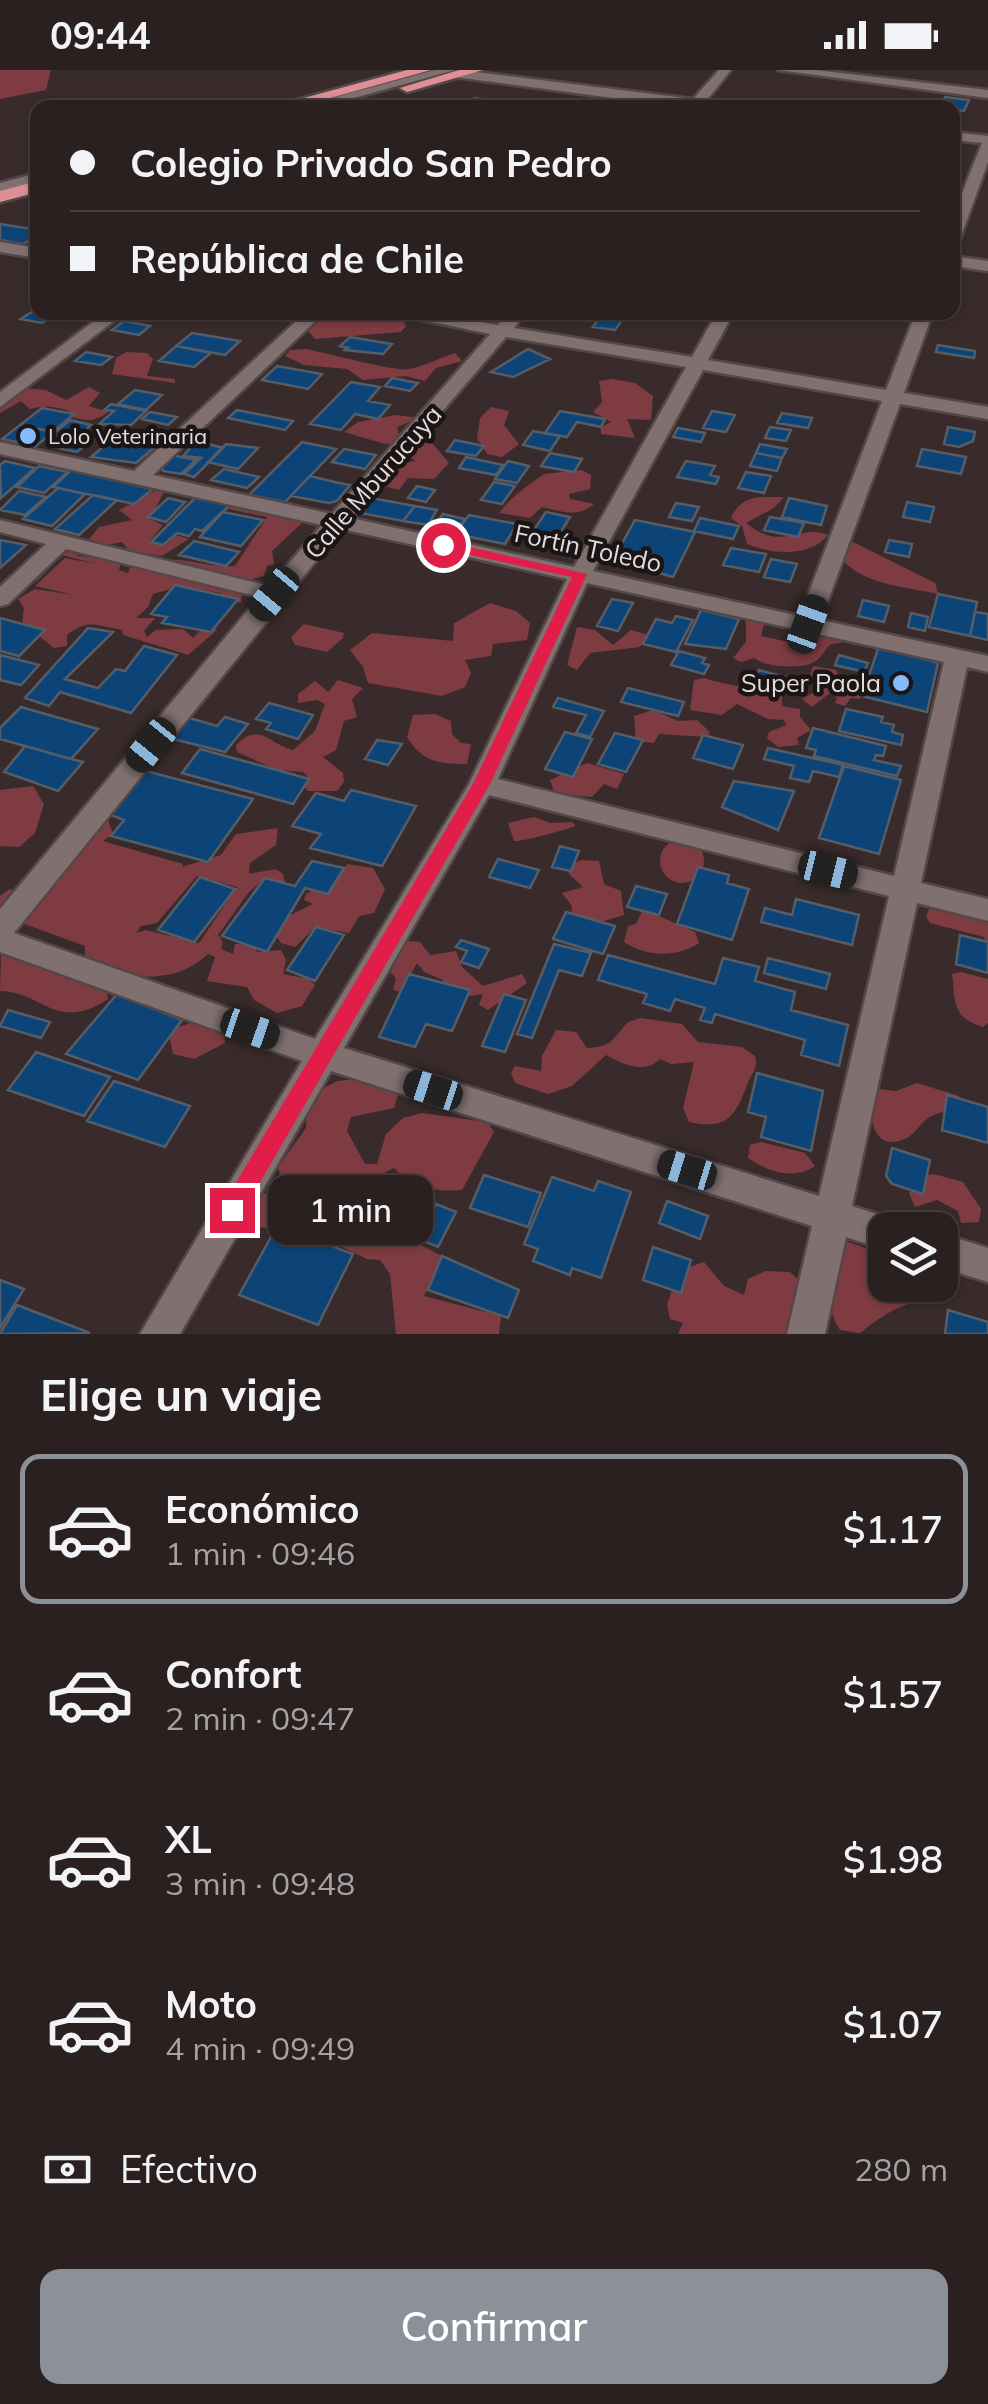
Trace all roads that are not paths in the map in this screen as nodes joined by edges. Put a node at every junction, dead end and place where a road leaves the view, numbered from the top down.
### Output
1 (424, 70) edge
2 (476, 70) edge
3 (724, 70) edge
4 (784, 70) edge
5 (454, 72) edge
6 (988, 94) edge
7 (306, 100) edge
8 (335, 100) edge
9 (358, 100) edge
10 (642, 100) edge
11 (699, 100) edge
12 (960, 137) edge
13 (988, 142) edge
14 (30, 170) edge
15 (0, 179) edge
16 (30, 180) edge
17 (0, 188) edge
18 (30, 188) edge
19 (0, 197) edge
20 (960, 217) edge
21 (4, 251) edge
22 (30, 253) edge
23 (960, 262) edge
24 (988, 266) edge
25 (108, 320) edge
26 (308, 320) edge
27 (438, 320) edge
28 (511, 320) edge
29 (721, 320) edge
30 (922, 320) edge
31 (502, 331) junction
32 (696, 364) junction
33 (893, 396) junction
34 (0, 402) edge
35 (988, 412) edge
36 (0, 448) edge
37 (138, 478) junction
38 (340, 522) junction
39 (0, 526) edge
40 (60, 543) junction
41 (580, 574) junction
42 (274, 594) junction
43 (0, 599) edge
44 (808, 624) junction
45 (957, 657) junction
46 (988, 664) edge
47 (482, 784) junction
48 (905, 889) junction
49 (988, 910) edge
50 (0, 930) edge
51 (0, 940) edge
52 (324, 1055) junction
53 (832, 1216) junction
54 (868, 1228) edge
55 (958, 1256) edge
56 (988, 1265) edge
57 (159, 1334) edge
58 (806, 1334) edge

1 - 7 highway
2 - 5 highway
3 - 11 street
4 - 6 street
5 - 8 street
5 - 9 highway
5 - 10 street
12 - 13 street
13 - 20 street
14 - 15 highway
16 - 17 street
18 - 19 highway
21 - 22 street
23 - 24 street
25 - 34 street
26 - 37 street
27 - 31 street
28 - 31 street, Calle Mburucuya
29 - 32 street
30 - 33 street
31 - 32 street
31 - 38 street, Calle Mburucuya
32 - 33 street
32 - 41 street
33 - 35 street
33 - 44 street
36 - 37 street, Fortín Toledo
37 - 38 street, Fortín Toledo
38 - 41 street, Fortín Toledo
38 - 42 street, Calle Mburucuya
39 - 40 street
40 - 42 street
40 - 43 street
41 - 44 street, Fortín Toledo
41 - 47 street
42 - 50 street, Calle Mburucuya
44 - 45 street, Fortín Toledo
45 - 46 street, Fortín Toledo
45 - 48 street
47 - 48 street
47 - 52 street
48 - 49 street
48 - 53 street
51 - 52 street
52 - 53 street
52 - 57 street
53 - 54 street
53 - 58 street
55 - 56 street

